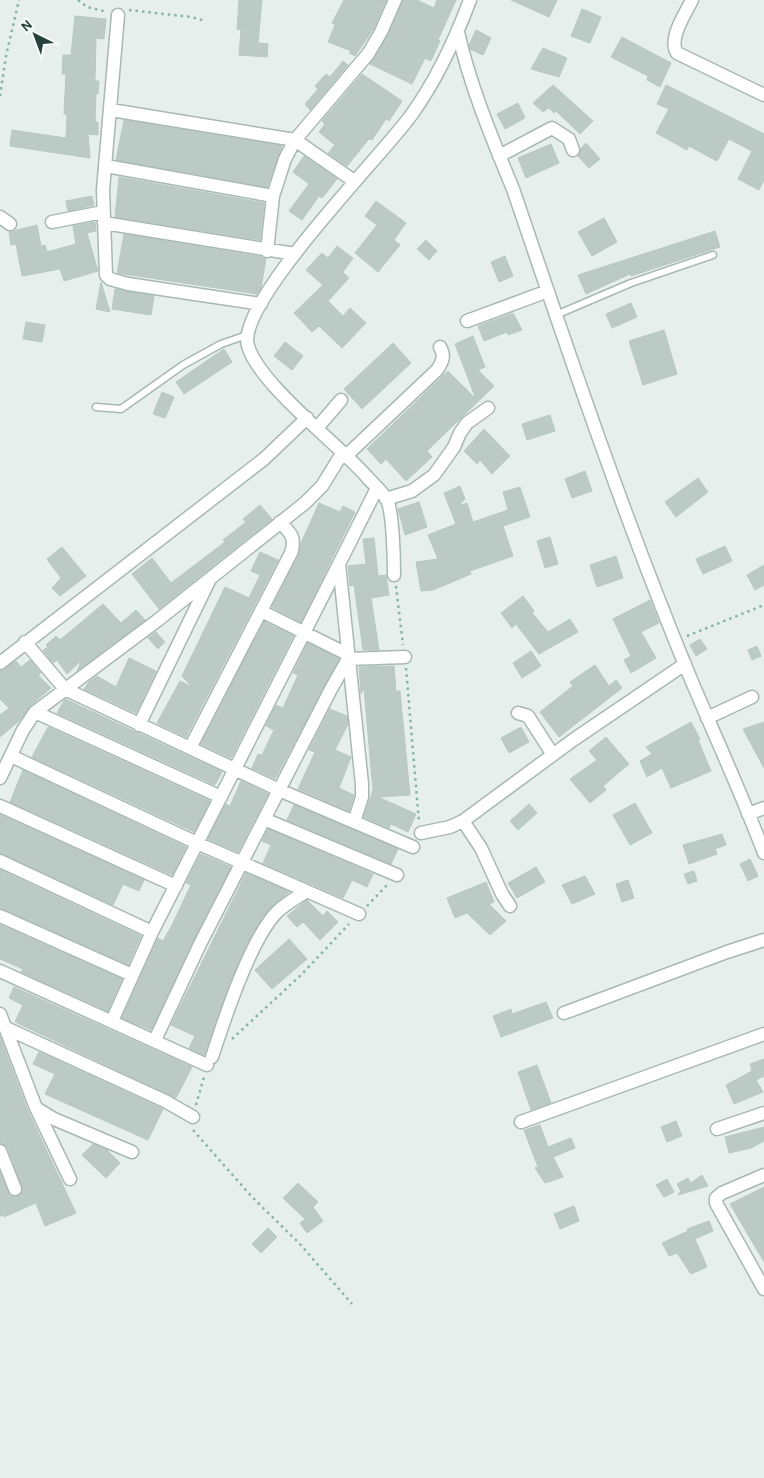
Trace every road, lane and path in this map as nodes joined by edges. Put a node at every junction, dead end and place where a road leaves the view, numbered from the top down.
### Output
1 (19, 0) edge
2 (78, 0) edge
3 (395, 0) edge
4 (470, 0) edge
5 (692, 0) edge
6 (118, 15) junction
7 (206, 21) dead end
8 (458, 32) junction
9 (764, 95) edge
10 (0, 96) edge
11 (111, 110) junction
12 (295, 140) junction
13 (573, 150) dead end
14 (500, 156) junction
15 (106, 166) junction
16 (354, 181) junction
17 (273, 196) junction
18 (104, 218) junction
19 (52, 222) dead end
20 (267, 251) junction
21 (295, 254) junction
22 (713, 255) dead end
23 (548, 291) junction
24 (261, 304) junction
25 (556, 315) junction
26 (467, 322) dead end
27 (247, 336) junction
28 (440, 346) dead end
29 (341, 400) dead end
30 (96, 407) dead end
31 (488, 408) dead end
32 (307, 418) junction
33 (317, 428) junction
34 (345, 453) junction
35 (377, 488) junction
36 (386, 499) junction
37 (280, 522) junction
38 (339, 564) junction
39 (394, 575) dead end
40 (210, 579) junction
41 (764, 605) edge
42 (261, 610) junction
43 (305, 632) junction
44 (676, 640) junction
45 (25, 642) junction
46 (349, 657) junction
47 (405, 657) dead end
48 (0, 663) edge
49 (685, 664) junction
50 (65, 689) junction
51 (752, 697) dead end
52 (35, 712) junction
53 (518, 712) dead end
54 (707, 718) junction
55 (140, 725) junction
56 (190, 748) junction
57 (553, 755) junction
58 (6, 762) edge
59 (235, 769) junction
60 (0, 778) edge
61 (279, 790) junction
62 (220, 797) junction
63 (0, 806) edge
64 (764, 808) edge
65 (748, 814) junction
66 (264, 818) junction
67 (463, 821) junction
68 (354, 822) junction
69 (421, 833) dead end
70 (198, 843) junction
71 (413, 848) dead end
72 (764, 853) edge
73 (0, 861) edge
74 (242, 863) junction
75 (397, 875) dead end
76 (176, 886) junction
77 (307, 891) junction
78 (510, 906) dead end
79 (359, 914) dead end
80 (0, 916) edge
81 (152, 932) junction
82 (764, 940) edge
83 (0, 971) edge
84 (132, 975) junction
85 (564, 1013) dead end
86 (0, 1014) edge
87 (112, 1021) junction
88 (6, 1028) junction
89 (764, 1034) edge
90 (155, 1040) junction
91 (36, 1108) junction
92 (764, 1113) edge
93 (193, 1117) joint
94 (521, 1122) dead end
95 (717, 1128) dead end
96 (0, 1151) edge
97 (132, 1152) dead end
98 (764, 1176) edge
99 (70, 1179) dead end
100 (15, 1189) dead end
101 (764, 1289) edge
102 (352, 1304) dead end

1 - 10 path
2 - 6 path
3 - 12 street
4 - 8 street
5 - 9 street
6 - 7 path
6 - 11 street
8 - 14 street
8 - 16 street
11 - 12 street
11 - 15 street
12 - 16 street
12 - 17 street
13 - 14 street
14 - 23 street
15 - 17 street
15 - 18 street
16 - 21 street
17 - 20 street
18 - 19 street
18 - 20 street
18 - 24 street
20 - 21 street
21 - 24 street
22 - 25 lane
23 - 25 street
23 - 26 street
24 - 27 street
25 - 44 street
27 - 30 lane
27 - 32 street
28 - 34 street
29 - 33 street
31 - 36 street
32 - 33 street
32 - 45 street
33 - 34 street
34 - 35 street
34 - 37 street
35 - 36 street
35 - 38 street
36 - 39 street
37 - 40 street
37 - 42 street
38 - 43 street
38 - 46 street
40 - 50 street
40 - 55 street
41 - 44 path
42 - 43 street
42 - 56 street
43 - 46 street
43 - 59 street
44 - 49 street
45 - 48 street
45 - 50 street
46 - 47 street
46 - 61 street
46 - 68 street
49 - 54 street
49 - 57 street
50 - 52 street
50 - 55 street
51 - 54 street
52 - 58 street
52 - 62 street
53 - 57 street
54 - 65 street
55 - 56 street
56 - 59 street
57 - 67 street
58 - 60 street
58 - 70 street
59 - 61 street
59 - 62 street
61 - 66 street
61 - 68 street
62 - 70 street
63 - 76 street
64 - 65 street
65 - 72 street
66 - 74 street
66 - 75 street
67 - 69 street
67 - 78 street
68 - 71 street
70 - 74 street
70 - 76 street
73 - 81 street
74 - 77 street
74 - 90 street
76 - 81 street
77 - 79 street
77 - 90 street
80 - 84 street
81 - 84 street
82 - 85 street
83 - 87 street
84 - 87 street
86 - 88 street
87 - 90 street
88 - 91 street
88 - 93 street
89 - 94 street
91 - 97 street
91 - 99 street
92 - 95 street
93 - 102 path
96 - 100 street
98 - 101 street

